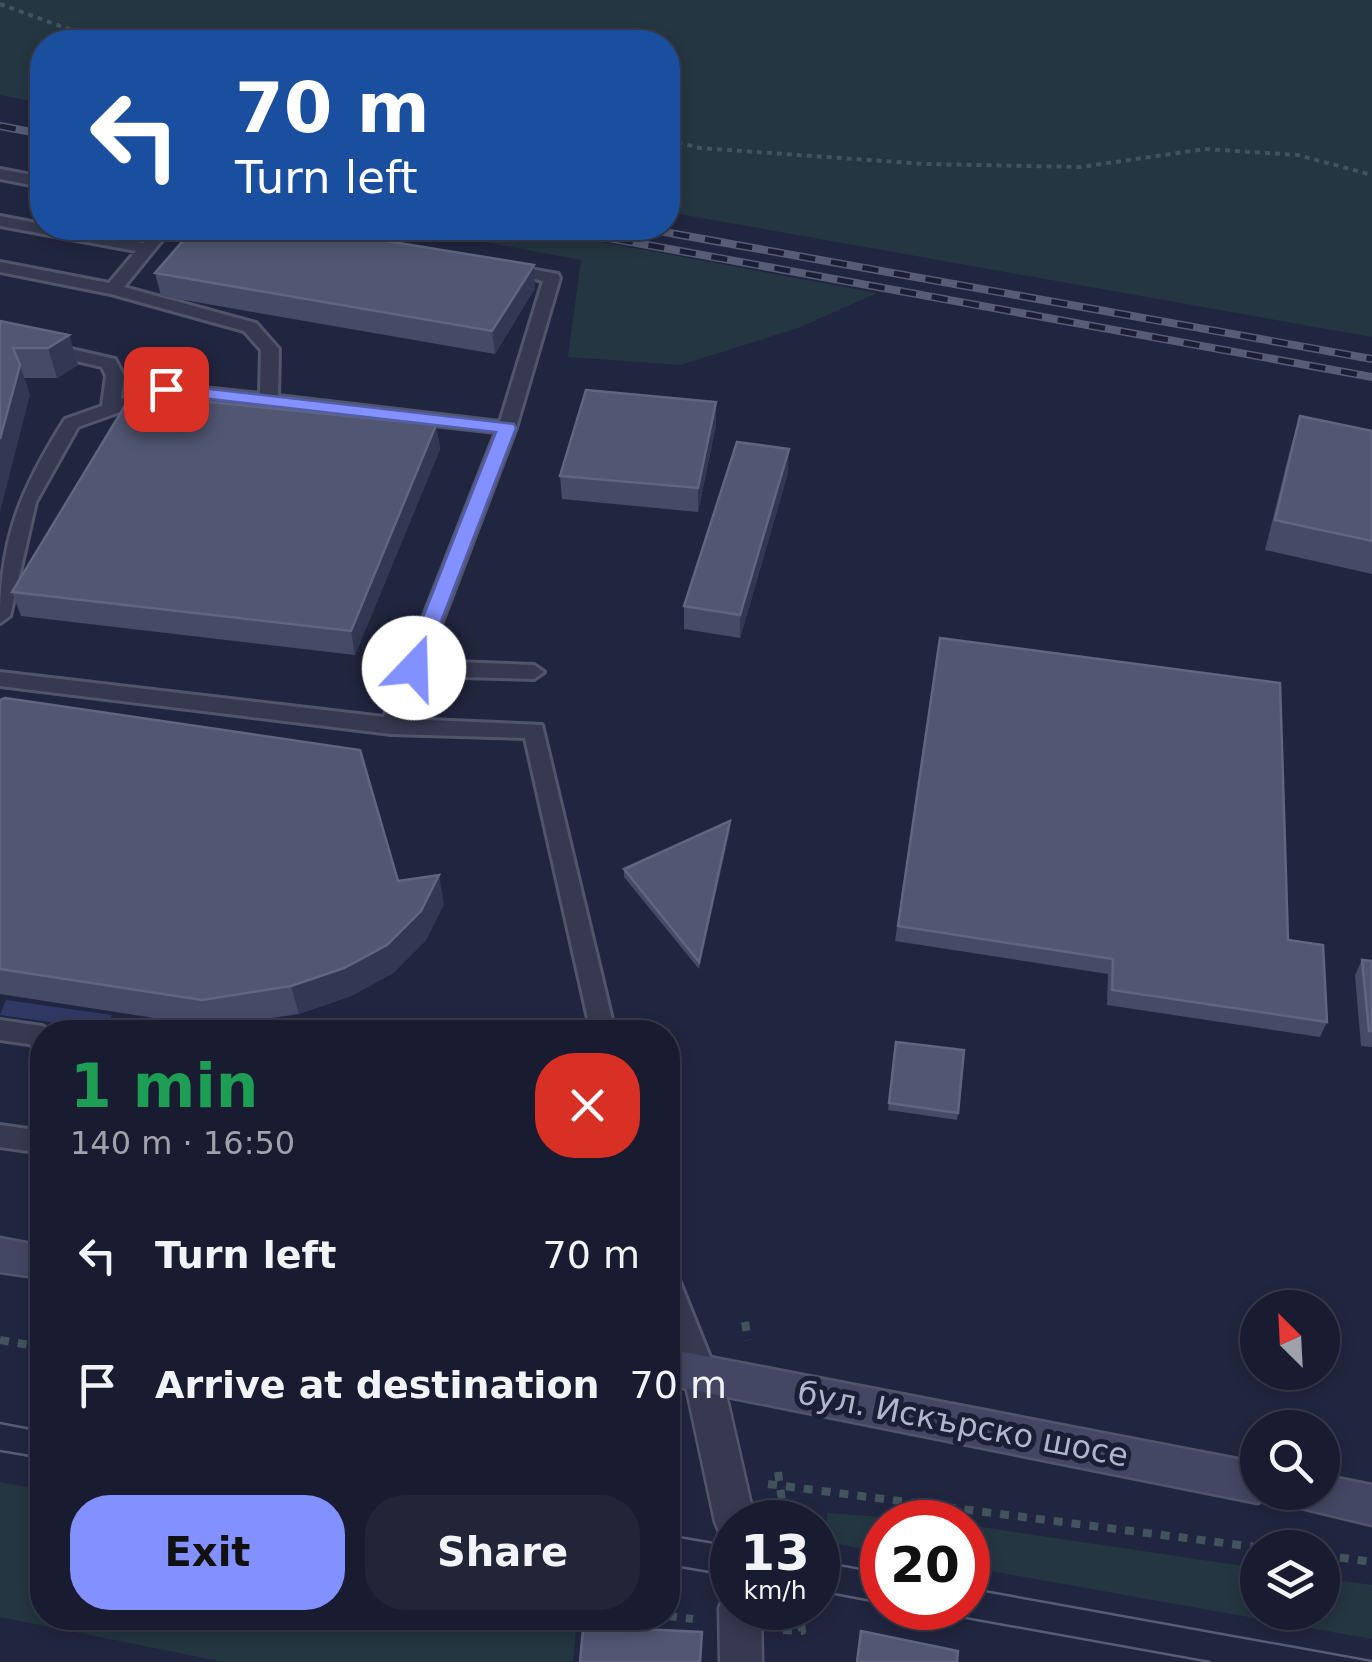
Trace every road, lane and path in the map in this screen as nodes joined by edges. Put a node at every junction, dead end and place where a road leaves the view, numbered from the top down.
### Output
1 (0, 4) edge
2 (71, 30) edge
3 (680, 143) edge
4 (0, 174) edge
5 (1372, 175) edge
6 (30, 180) edge
7 (0, 221) edge
8 (30, 227) edge
9 (103, 240) edge
10 (153, 240) edge
11 (146, 248) junction
12 (0, 268) edge
13 (496, 268) edge
14 (113, 289) junction
15 (0, 338) edge
16 (270, 401) junction
17 (111, 409) junction
18 (507, 428) junction
19 (0, 616) edge
20 (414, 668) junction
21 (534, 672) dead end
22 (0, 679) edge
23 (391, 726) junction
24 (600, 1020) edge
25 (0, 1030) edge
26 (30, 1034) edge
27 (0, 1136) edge
28 (30, 1140) edge
29 (0, 1255) edge
30 (30, 1260) edge
31 (745, 1322) dead end
32 (0, 1340) edge
33 (748, 1340) dead end
34 (30, 1345) edge
35 (680, 1345) edge
36 (685, 1370) edge
37 (778, 1472) dead end
38 (1240, 1479) edge
39 (781, 1483) junction
40 (766, 1484) dead end
41 (1340, 1499) edge
42 (727, 1500) edge
43 (783, 1500) edge
44 (1372, 1505) edge
45 (1240, 1545) edge
46 (1340, 1558) edge
47 (1372, 1562) edge
48 (680, 1617) edge
49 (693, 1619) dead end
50 (740, 1630) edge
51 (784, 1630) dead end
52 (802, 1630) edge
53 (741, 1662) edge

1 - 2 path
3 - 5 path
4 - 6 lane
7 - 8 lane
9 - 11 lane
10 - 11 lane
11 - 14 lane
12 - 14 lane
13 - 18 lane
14 - 16 lane
15 - 17 lane
16 - 17 lane
16 - 18 lane
17 - 19 lane
18 - 20 lane
20 - 21 lane
20 - 23 lane
22 - 23 lane
23 - 24 lane
25 - 26 lane
27 - 28 lane
29 - 30 main road
31 - 33 path
32 - 34 path
35 - 36 lane
36 - 38 main road, бул. Искърско шосе
36 - 42 street
37 - 39 path
39 - 40 path
39 - 43 path
39 - 45 path
41 - 44 main road
46 - 47 path
48 - 49 path
50 - 53 street
51 - 52 path

